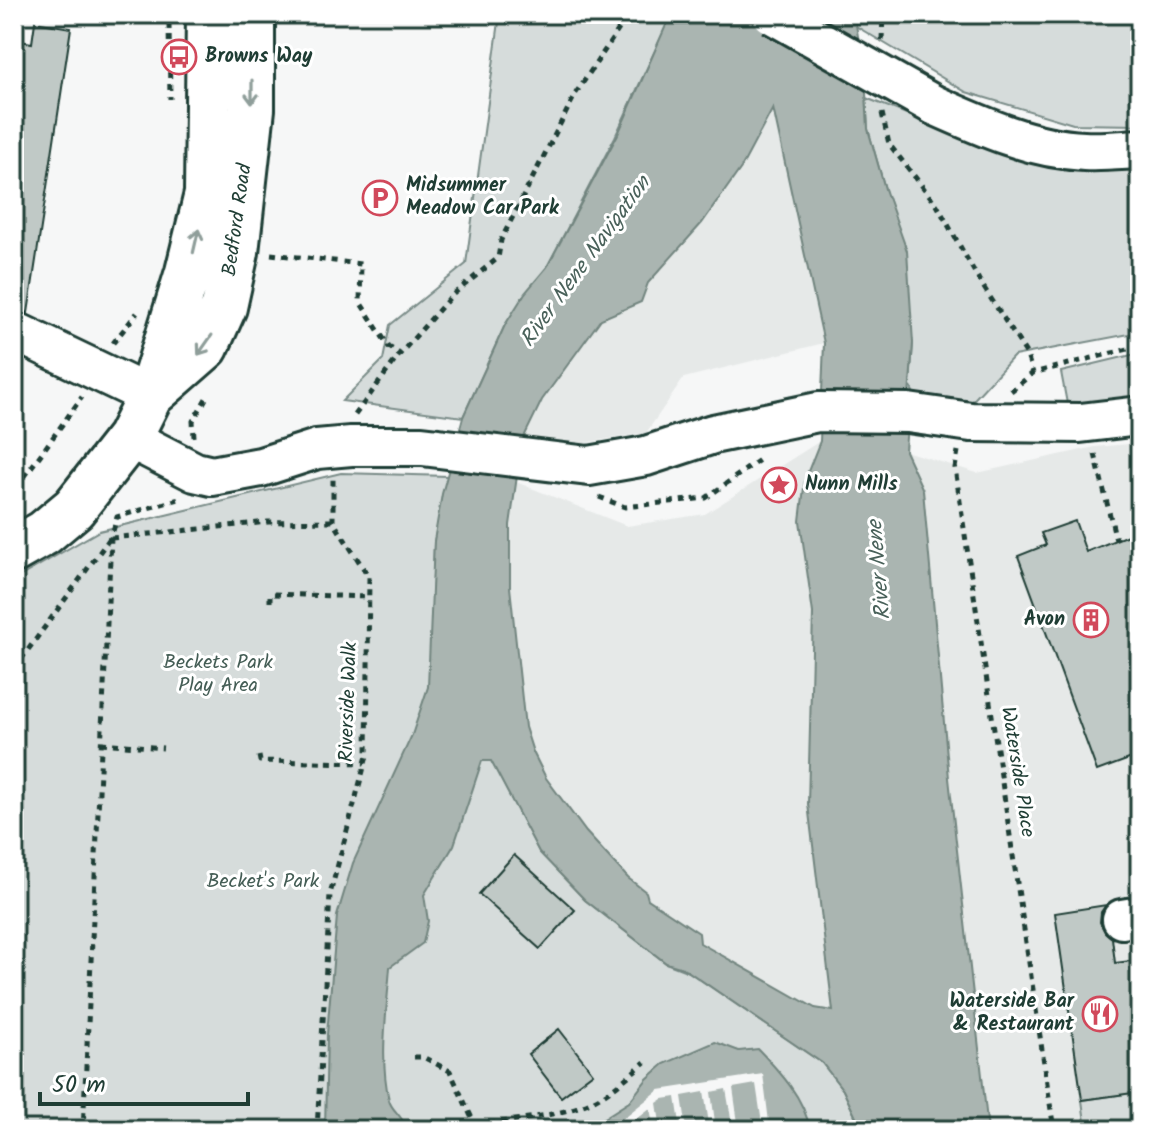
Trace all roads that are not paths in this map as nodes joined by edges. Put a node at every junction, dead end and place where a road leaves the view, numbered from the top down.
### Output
1 (252, 14) edge
2 (772, 14) edge
3 (189, 19) edge
4 (1140, 149) edge
5 (14, 331) edge
6 (150, 396) junction
7 (1140, 416) edge
8 (129, 438) junction
9 (14, 550) edge

1 -> 6 main road, Bedford Road
2 - 4 street, bridge
6 -> 3 main road, Bedford Road
5 - 6 street
6 - 8 main road, Bedford Road
7 - 8 street
8 - 9 main road, Bedford Road

